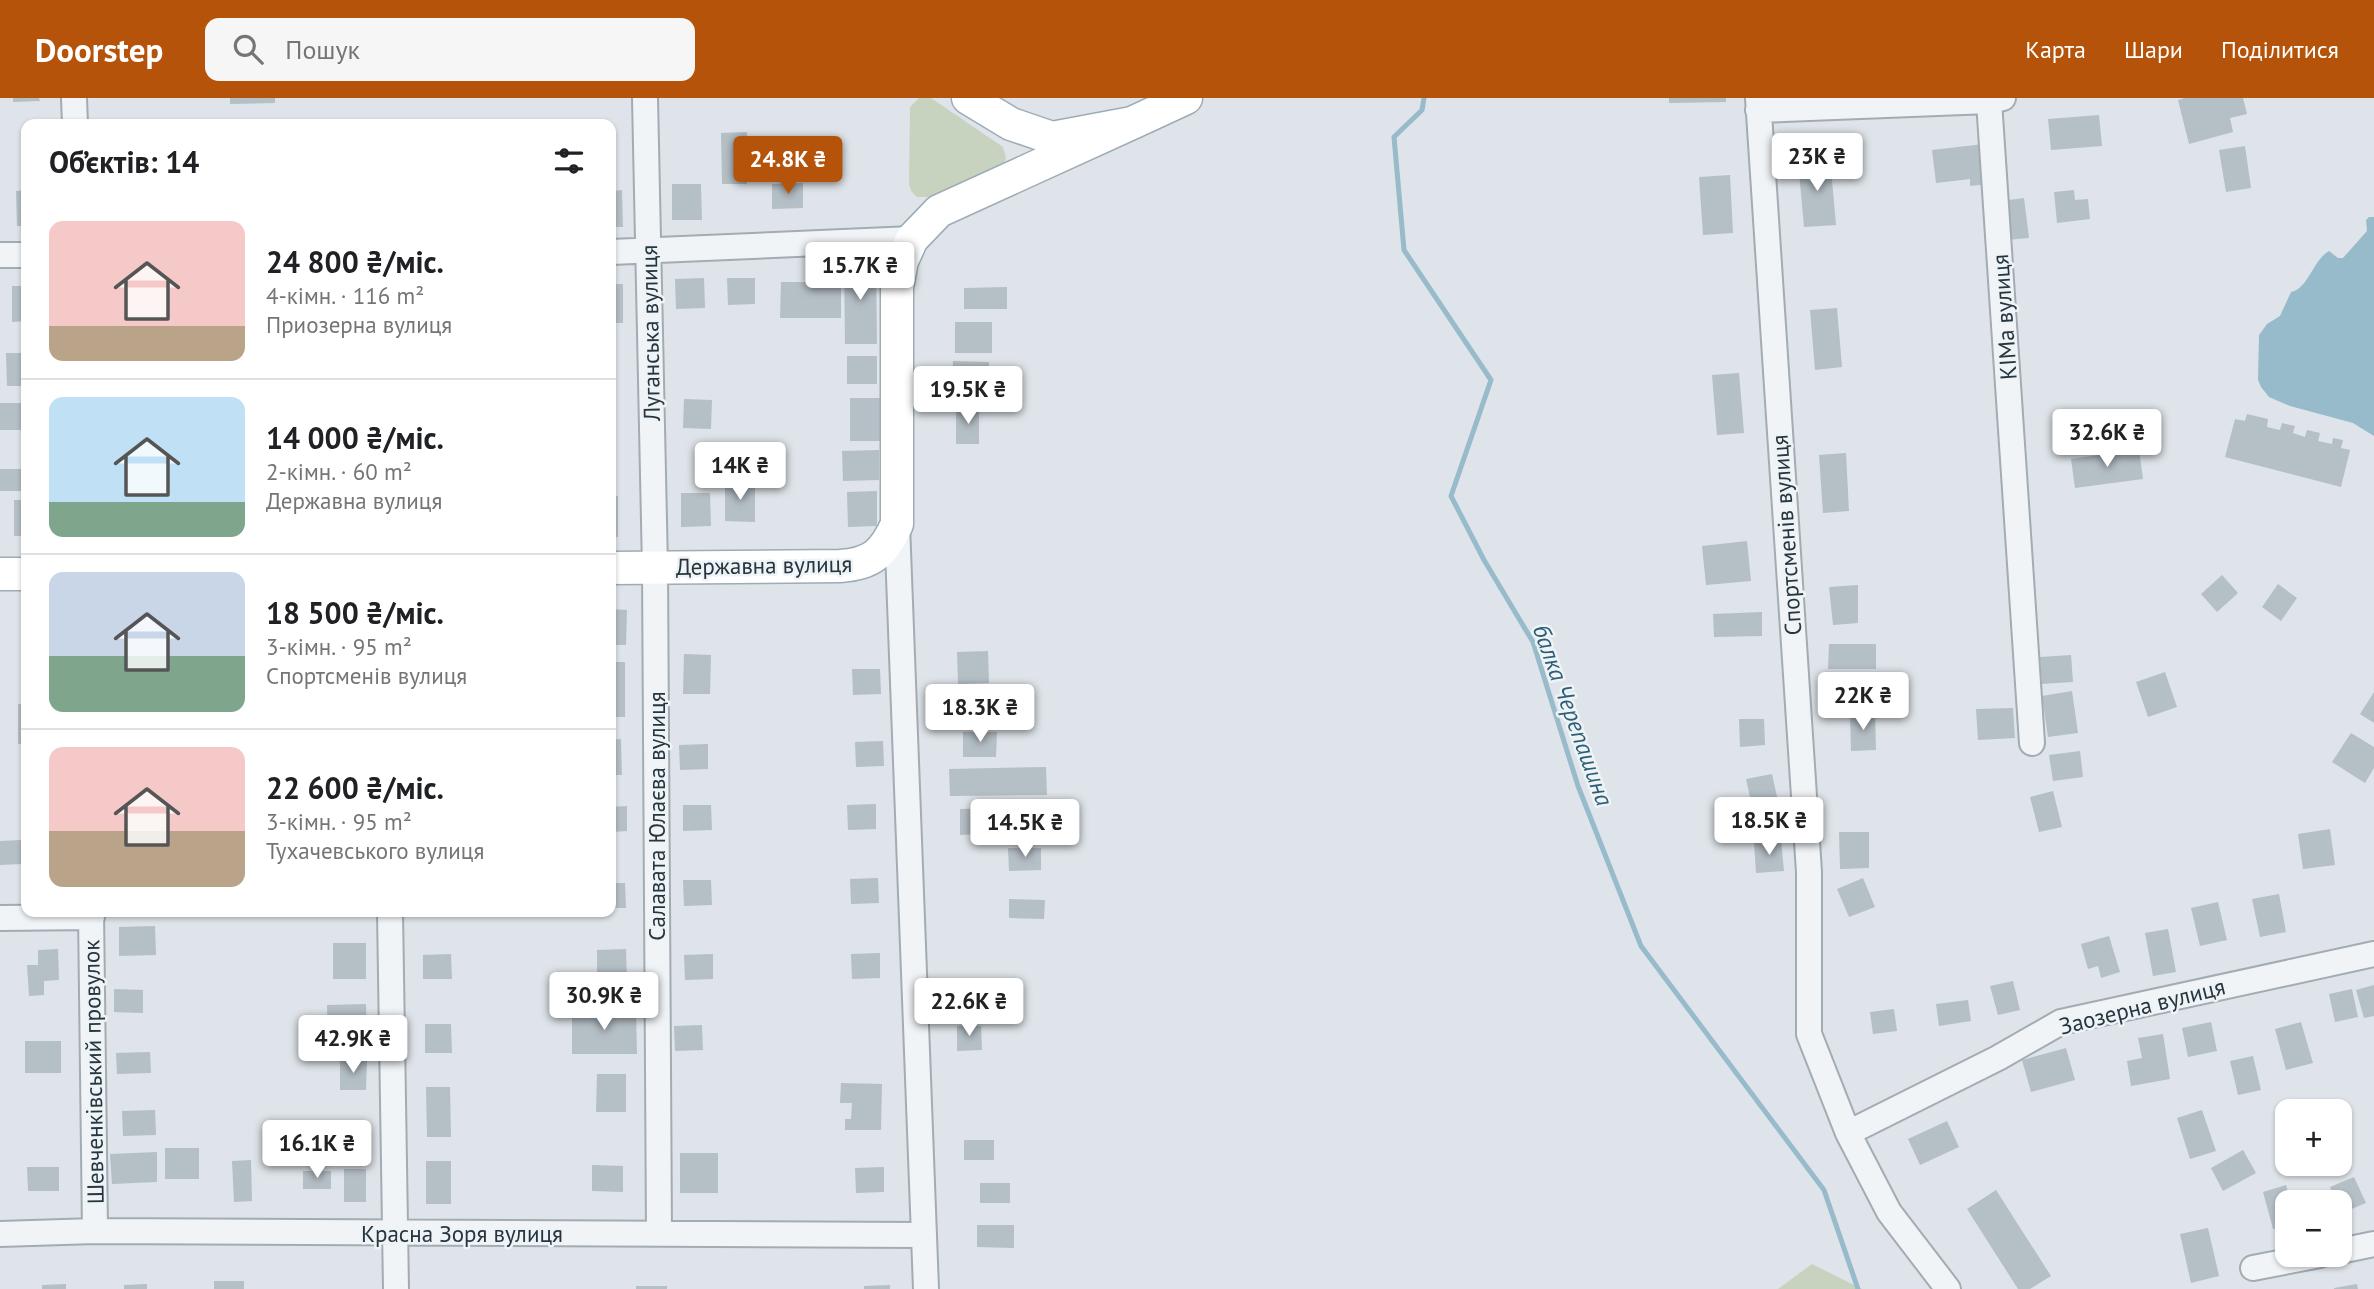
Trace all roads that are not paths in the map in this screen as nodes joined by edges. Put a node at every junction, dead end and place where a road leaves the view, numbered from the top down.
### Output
1 (74, 98) edge
2 (645, 98) edge
3 (968, 98) edge
4 (1186, 98) edge
5 (1953, 100) edge
6 (1996, 100) edge
7 (1758, 104) edge
8 (75, 119) edge
9 (1132, 123) junction
10 (912, 239) junction
11 (616, 252) edge
12 (649, 252) junction
13 (0, 255) edge
14 (21, 255) edge
15 (897, 524) junction
16 (616, 568) edge
17 (654, 568) junction
18 (21, 573) edge
19 (0, 574) edge
20 (2032, 743) dead end
21 (23, 917) edge
22 (91, 917) edge
23 (390, 917) edge
24 (0, 918) edge
25 (2374, 954) edge
26 (1848, 1133) junction
27 (95, 1231) junction
28 (395, 1233) junction
29 (659, 1233) junction
30 (0, 1234) edge
31 (924, 1235) junction
32 (2374, 1244) edge
33 (2352, 1249) edge
34 (2275, 1264) edge
35 (2253, 1268) dead end
36 (396, 1289) edge
37 (926, 1289) edge
38 (1948, 1289) edge

1 - 8 street
2 - 12 street, Луганська вулиця
3 - 9 main road
4 - 9 main road
5 - 6 street, КІМа вулиця
5 - 7 street, КІМа вулиця
6 - 20 street, КІМа вулиця
7 - 26 street, Спортсменів вулиця
9 - 10 main road
10 - 12 street
10 - 15 main road
11 - 12 street
12 - 17 street, Луганська вулиця
13 - 14 street
15 - 17 main road, Державна вулиця
15 - 31 street
16 - 17 main road, Державна вулиця
17 - 29 street, Салавата Юлаєва вулиця
18 - 19 main road
21 - 24 street
22 - 27 street, Шевченківський провулок
23 - 28 street
25 - 26 street, Заозерна вулиця
26 - 38 street, Спортсменів вулиця
27 - 28 street, Красна Зоря вулиця
27 - 30 street, Красна Зоря вулиця
28 - 29 street, Красна Зоря вулиця
28 - 36 street
29 - 31 street, Красна Зоря вулиця
31 - 37 street
32 - 33 street
34 - 35 street

